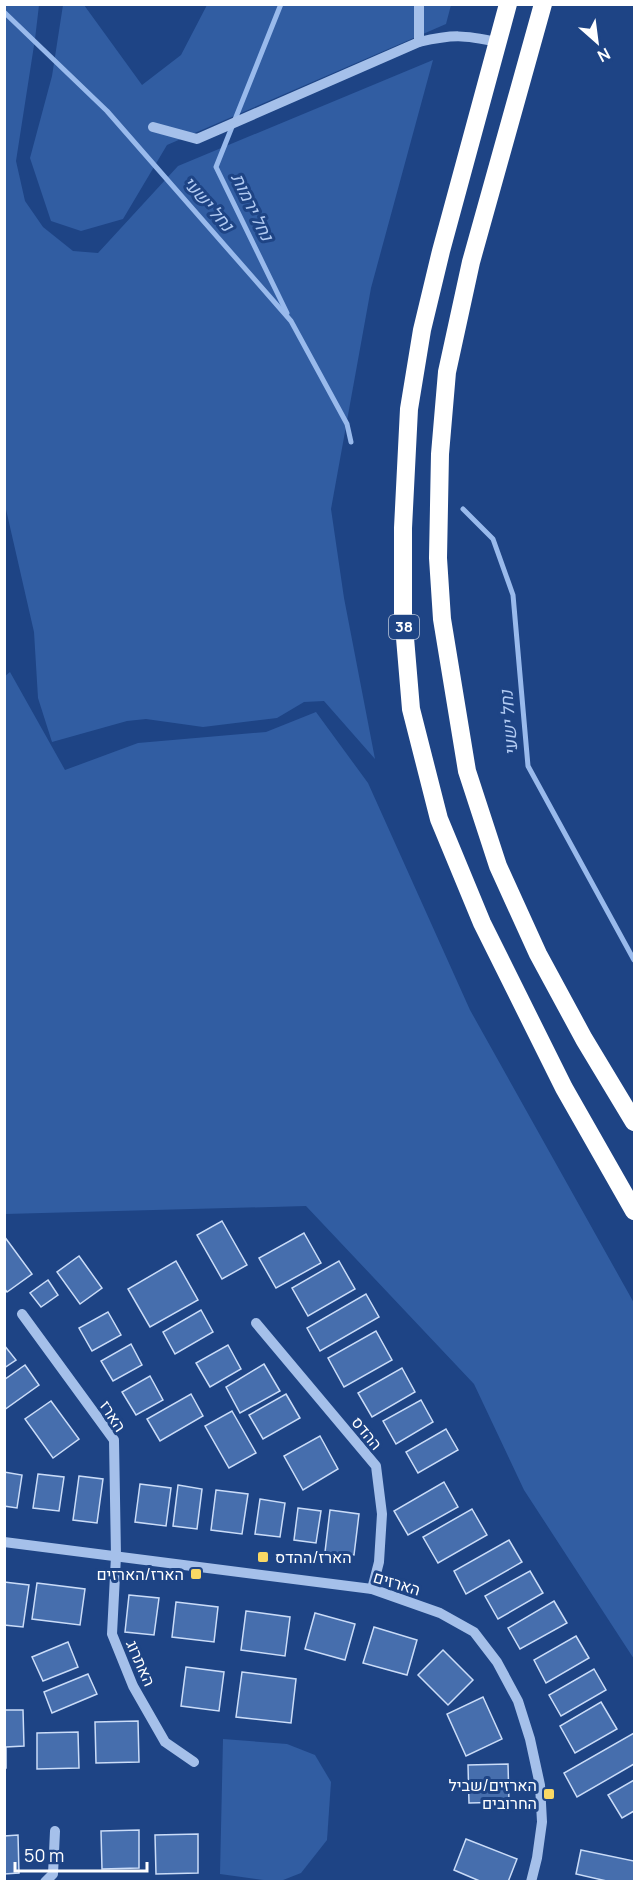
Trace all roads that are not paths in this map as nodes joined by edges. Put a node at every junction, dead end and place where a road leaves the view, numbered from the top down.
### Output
1 (419, 4) edge
2 (508, 4) edge
3 (543, 4) edge
4 (419, 42) junction
5 (498, 42) junction
6 (153, 127) dead end
7 (634, 1122) edge
8 (634, 1211) edge
9 (22, 1314) dead end
10 (256, 1323) dead end
11 (4, 1542) edge
12 (116, 1556) junction
13 (372, 1589) junction
14 (194, 1762) dead end
15 (55, 1831) dead end
16 (45, 1881) edge
17 (531, 1881) edge

1 - 4 street
2 - 5 highway, 38
3 - 7 highway, 38
4 - 5 street
4 - 6 street
5 - 8 highway, 38
9 - 12 street, הארז
10 - 13 street, ההדס
11 - 12 street, הארזים
12 - 13 street, הארזים
12 - 14 street, האתרוג
13 - 17 street, הארזים
15 - 16 street

